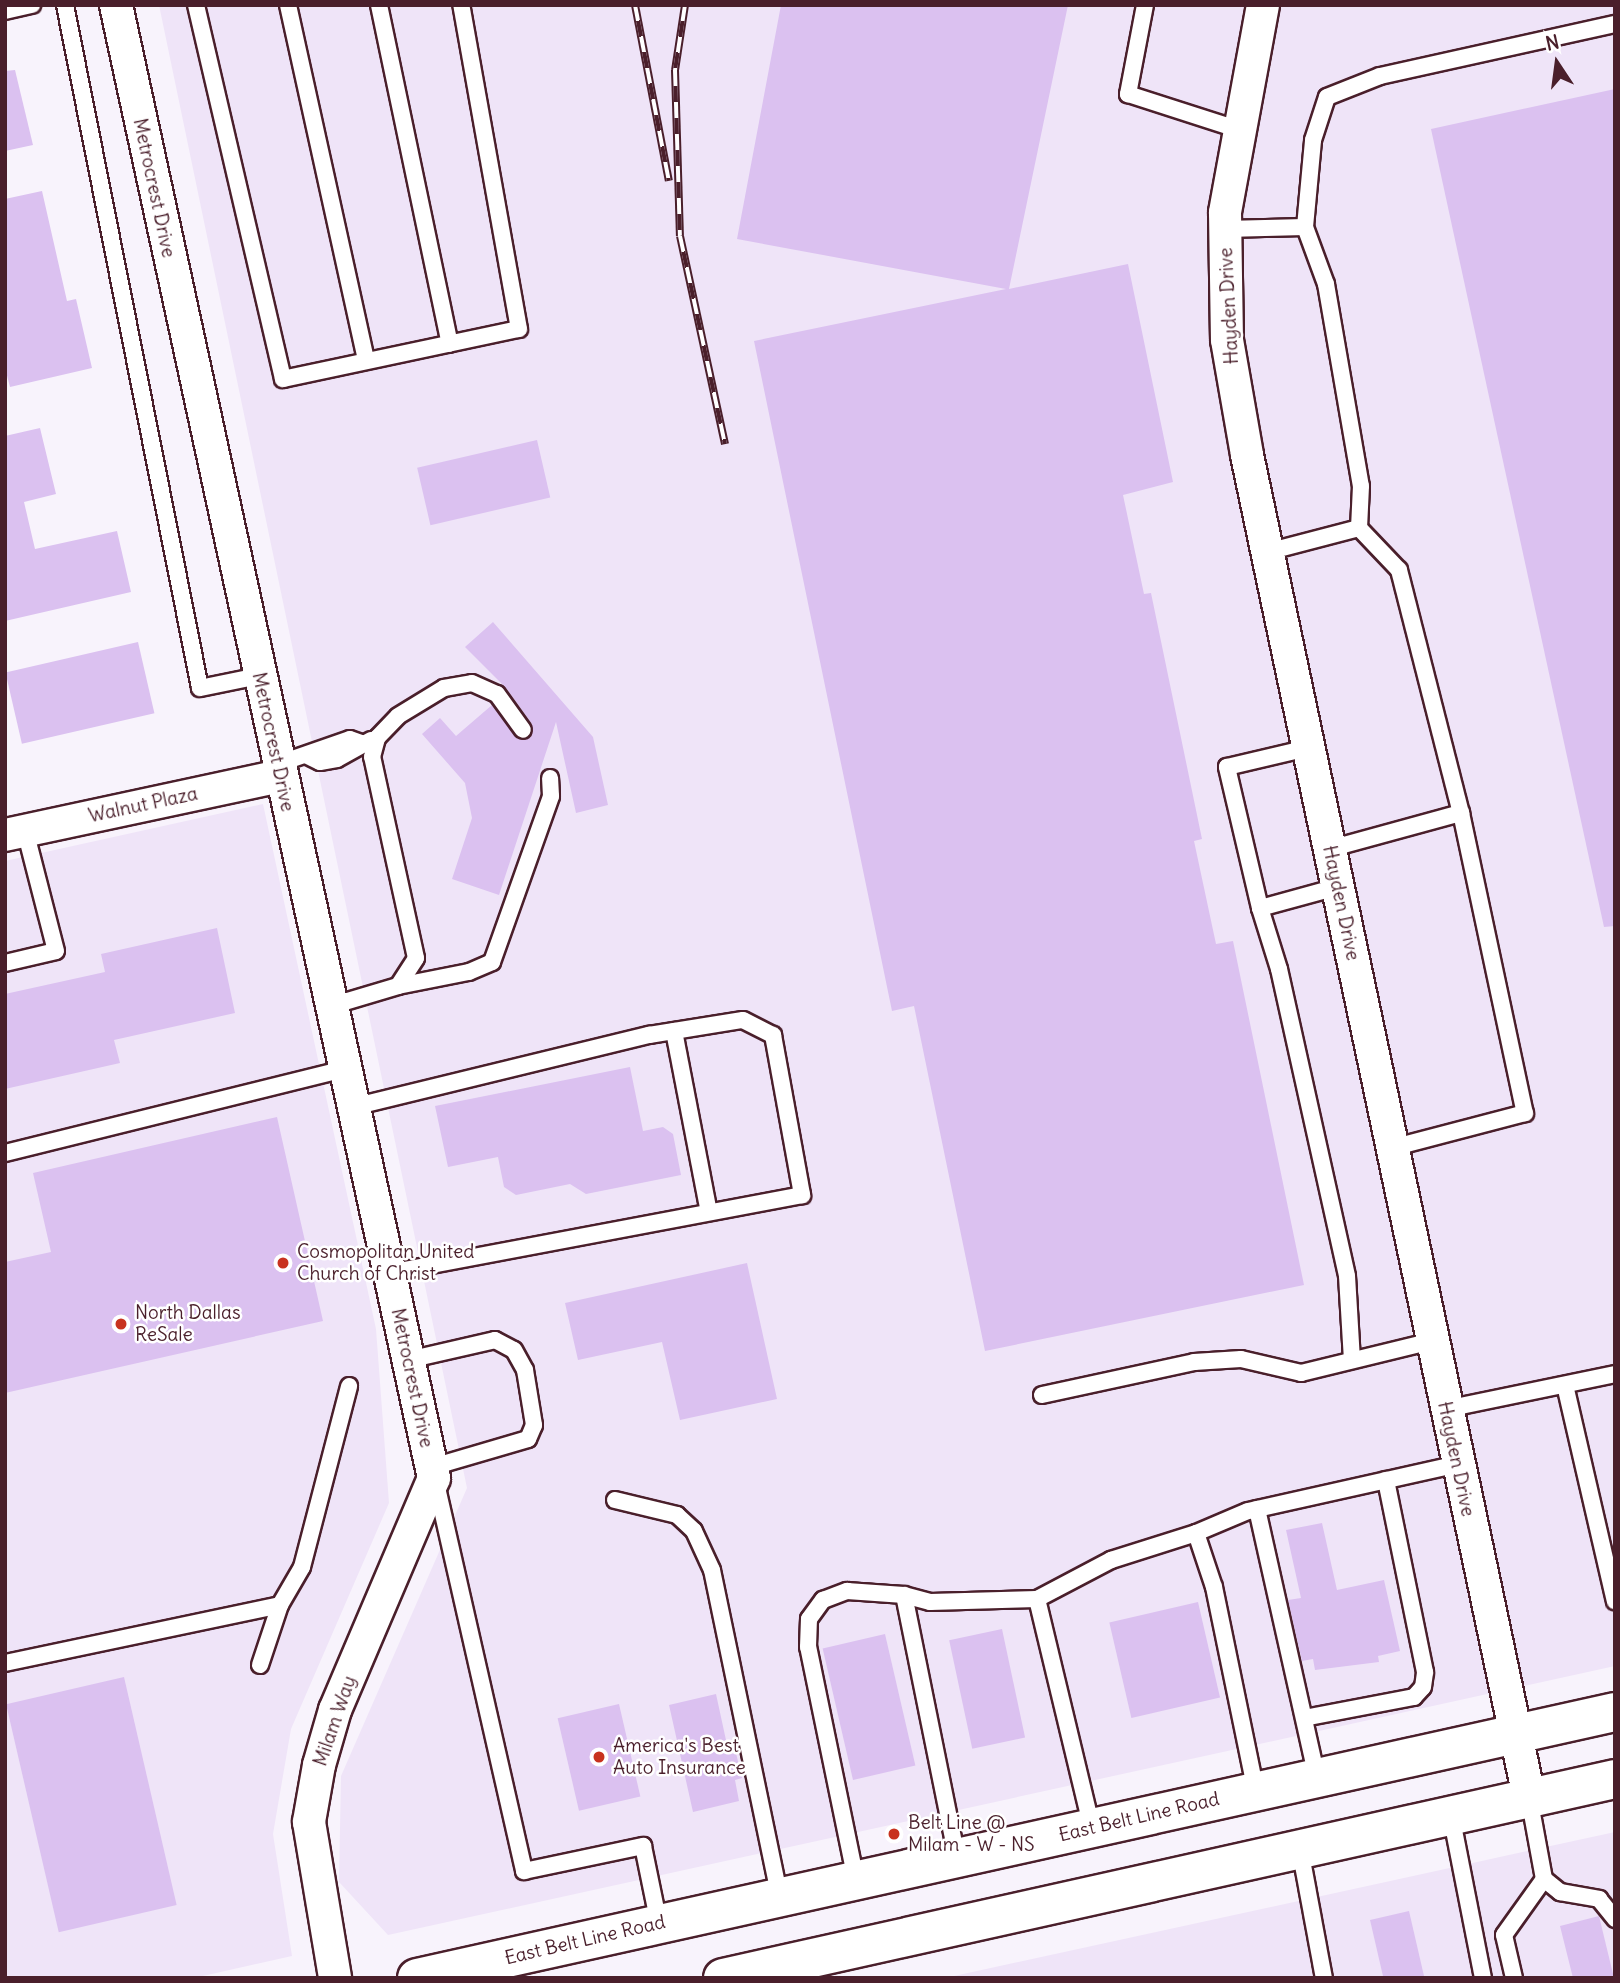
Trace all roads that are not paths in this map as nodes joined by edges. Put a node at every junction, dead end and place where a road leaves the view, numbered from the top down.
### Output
1 (32, 5) edge
2 (65, 5) edge
3 (116, 5) edge
4 (197, 5) edge
5 (288, 5) edge
6 (379, 5) edge
7 (461, 5) edge
8 (1145, 5) edge
9 (1263, 5) edge
10 (5, 11) edge
11 (1615, 23) edge
12 (1240, 130) junction
13 (1305, 227) junction
14 (1225, 229) junction
15 (450, 344) junction
16 (366, 361) junction
17 (1359, 528) junction
18 (1267, 552) junction
19 (259, 677) junction
20 (523, 730) dead end
21 (369, 741) junction
22 (1308, 748) junction
23 (279, 770) junction
24 (550, 778) dead end
25 (1461, 813) junction
26 (15, 832) edge
27 (1329, 849) junction
28 (1337, 887) junction
29 (1260, 908) junction
30 (5, 963) edge
31 (398, 986) junction
32 (331, 1006) junction
33 (674, 1031) junction
34 (345, 1069) junction
35 (353, 1107) junction
36 (1392, 1148) junction
37 (5, 1153) edge
38 (709, 1212) junction
39 (389, 1273) junction
40 (1432, 1341) junction
41 (408, 1360) junction
42 (1352, 1360) junction
43 (1615, 1374) edge
44 (1565, 1385) junction
45 (349, 1386) dead end
46 (1042, 1395) dead end
47 (1446, 1409) junction
48 (1458, 1464) junction
49 (433, 1472) junction
50 (1386, 1480) junction
51 (615, 1500) dead end
52 (1257, 1509) junction
53 (1196, 1533) junction
54 (904, 1595) junction
55 (1037, 1599) junction
56 (1615, 1601) edge
57 (281, 1605) junction
58 (5, 1663) edge
59 (260, 1665) dead end
60 (1615, 1712) edge
61 (1304, 1718) junction
62 (1514, 1734) junction
63 (1317, 1777) junction
64 (1615, 1779) edge
65 (1256, 1791) junction
66 (1529, 1797) junction
67 (1450, 1815) junction
68 (1092, 1828) junction
69 (1300, 1849) junction
70 (957, 1857) junction
71 (1544, 1879) junction
72 (856, 1880) junction
73 (780, 1897) junction
74 (1615, 1919) edge
75 (659, 1924) junction
76 (335, 1978) edge
77 (417, 1978) edge
78 (723, 1978) edge
79 (1324, 1978) edge
80 (1483, 1978) edge
81 (1514, 1978) edge

1 - 10 lane
2 - 19 lane
3 - 19 street, Metrocrest Drive
4 - 16 lane
5 - 16 lane
6 - 15 lane
7 - 15 lane
8 - 12 lane
9 - 12 street, Hayden Drive
11 - 13 lane
12 - 14 street, Hayden Drive
13 - 14 lane
13 - 17 lane
14 - 18 street, Hayden Drive
15 - 16 lane
17 - 18 lane
17 - 25 lane
18 - 22 street, Hayden Drive
19 - 23 street, Metrocrest Drive
20 - 21 lane
21 - 23 lane
21 - 31 lane
22 - 27 street, Hayden Drive
22 - 29 lane
23 - 26 street, Walnut Plaza
23 - 32 street, Metrocrest Drive
24 - 31 lane
25 - 27 lane
25 - 36 lane
26 - 30 lane
27 - 28 street, Hayden Drive
28 - 29 lane
28 - 36 street, Hayden Drive
29 - 42 lane
31 - 32 lane
32 - 34 street, Metrocrest Drive
33 - 35 lane
33 - 38 lane
33 - 38 lane
34 - 35 street, Metrocrest Drive
34 - 37 lane
35 - 39 street, Metrocrest Drive
36 - 40 street, Hayden Drive
38 - 39 lane
39 - 41 street, Metrocrest Drive
40 - 42 lane
40 - 47 street, Hayden Drive
41 - 49 street, Metrocrest Drive
41 - 49 lane
42 - 46 lane
43 - 44 lane
44 - 47 lane
44 - 56 lane
45 - 57 lane
47 - 48 street, Hayden Drive
48 - 50 lane
48 - 62 street, Hayden Drive
49 - 75 lane
49 - 76 street, Milam Way
50 - 52 lane
50 - 61 lane
51 - 73 lane
52 - 53 lane
52 - 61 lane
53 - 55 lane
53 - 65 lane
54 - 55 lane
54 - 70 lane
54 - 72 lane
55 - 68 lane
57 - 58 lane
57 - 59 lane
60 - 62 main road, East Belt Line Road
61 - 63 lane
62 - 63 main road, East Belt Line Road
62 - 66 street, Hayden Drive
63 - 65 main road, East Belt Line Road
64 - 66 main road
65 - 68 main road, East Belt Line Road
66 - 67 main road
66 - 71 lane
67 - 69 main road
67 - 80 lane
68 - 70 main road, East Belt Line Road
69 - 78 main road
69 - 79 lane
70 - 72 main road, East Belt Line Road
71 - 74 lane
71 - 81 lane
72 - 73 main road, East Belt Line Road
73 - 75 main road, East Belt Line Road
75 - 77 main road, East Belt Line Road

